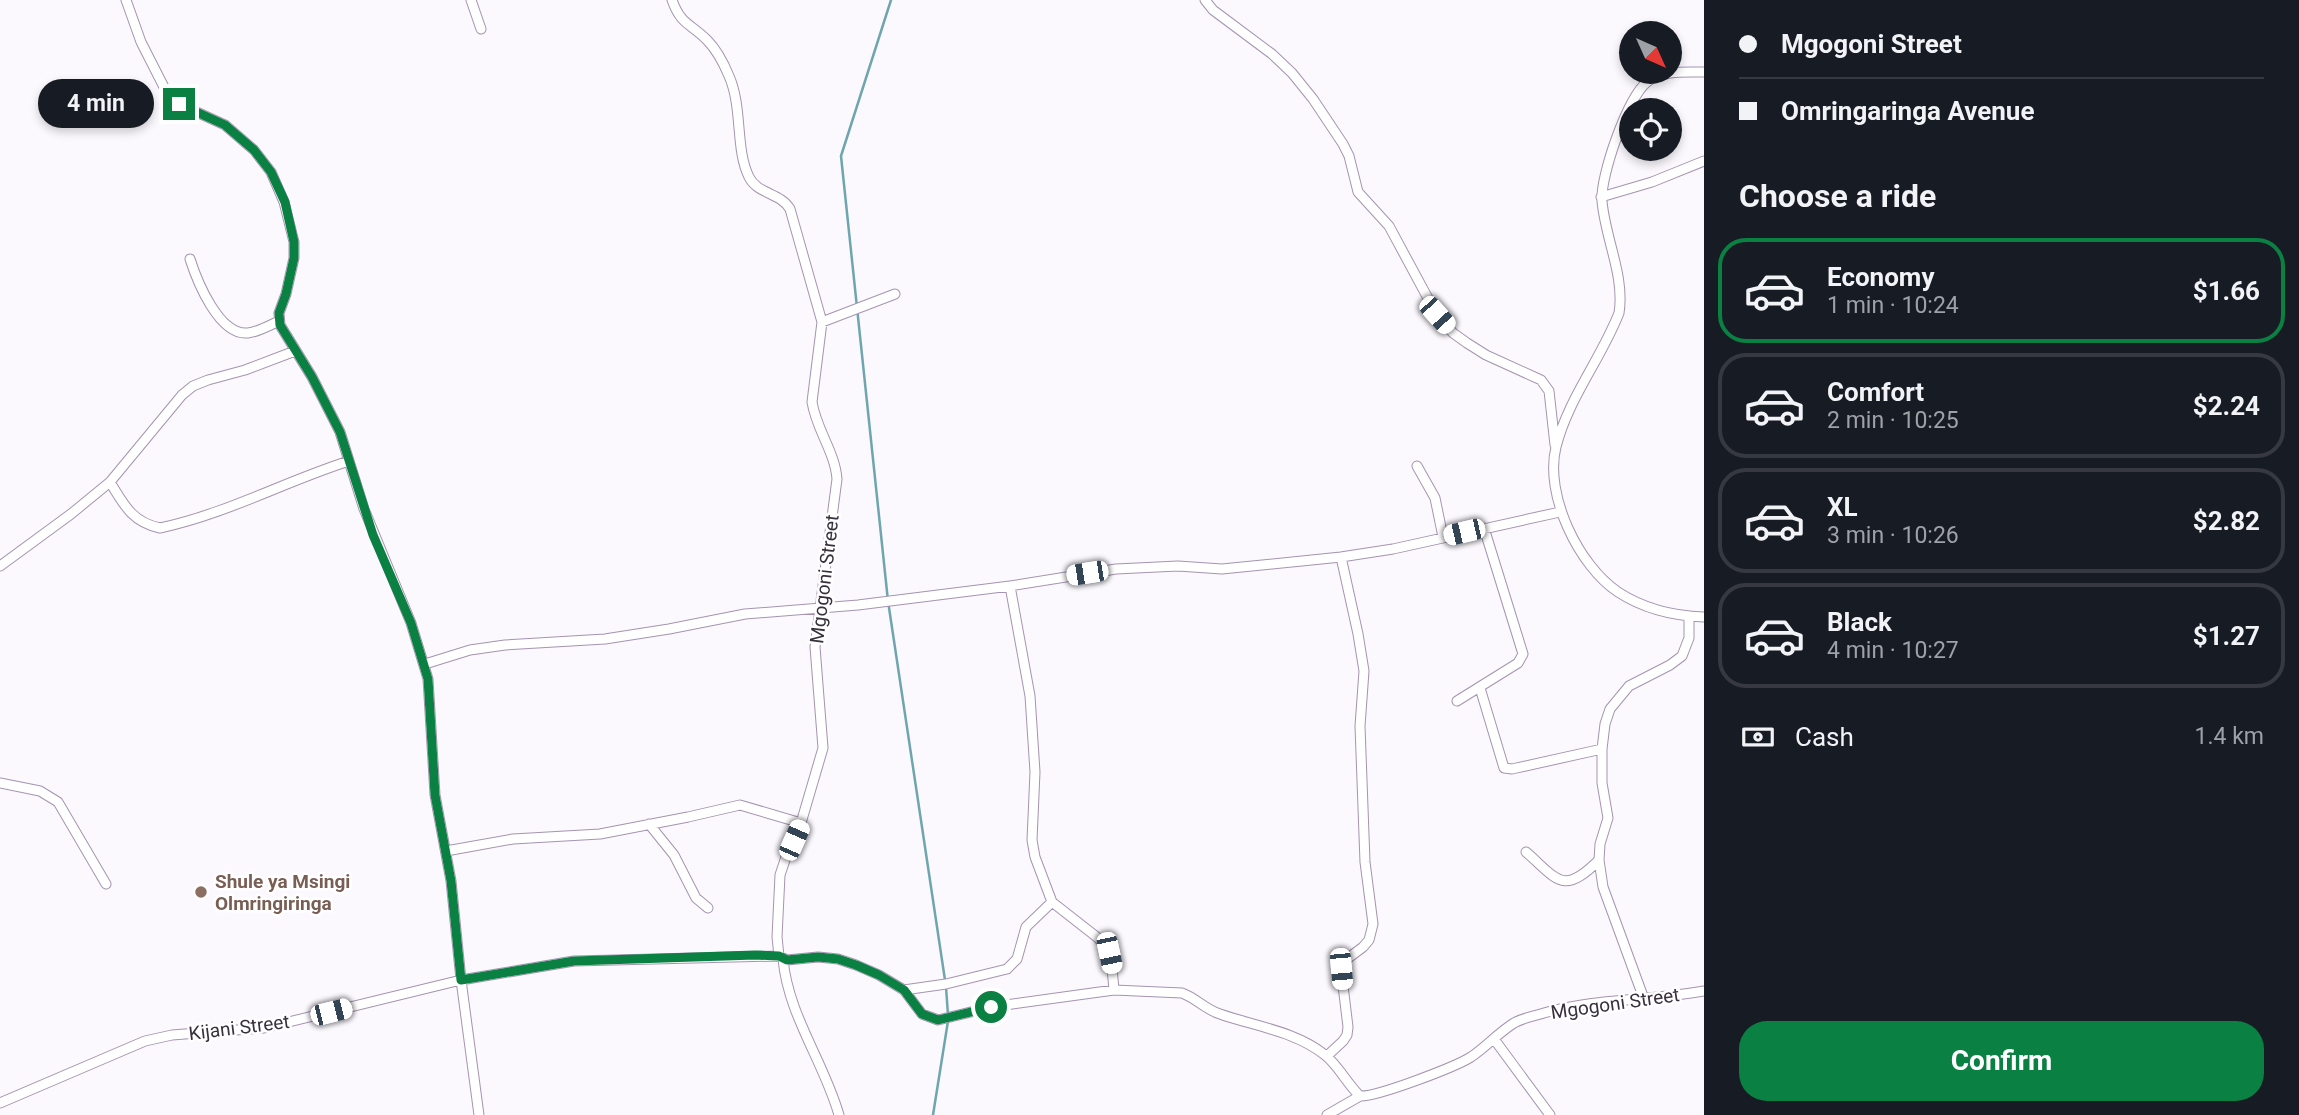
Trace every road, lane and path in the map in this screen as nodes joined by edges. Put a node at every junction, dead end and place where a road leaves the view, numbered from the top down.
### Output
1 (127, 0) edge
2 (471, 0) edge
3 (672, 0) edge
4 (1205, 0) edge
5 (481, 29) dead end
6 (1704, 72) edge
7 (1704, 161) edge
8 (1601, 197) junction
9 (190, 259) dead end
10 (895, 294) dead end
11 (279, 321) junction
12 (822, 322) junction
13 (295, 351) junction
14 (1555, 450) junction
15 (349, 461) junction
16 (1417, 466) dead end
17 (110, 482) junction
18 (1560, 512) junction
19 (1484, 528) junction
20 (1443, 537) junction
21 (1341, 557) junction
22 (0, 566) edge
23 (1010, 586) junction
24 (820, 607) junction
25 (1689, 617) junction
26 (1704, 617) edge
27 (425, 664) junction
28 (1480, 688) junction
29 (1457, 701) dead end
30 (1602, 749) junction
31 (0, 783) edge
32 (801, 823) junction
33 (649, 824) junction
34 (446, 851) junction
35 (1526, 852) dead end
36 (1599, 860) junction
37 (106, 884) dead end
38 (1052, 902) junction
39 (708, 908) dead end
40 (781, 958) junction
41 (461, 980) junction
42 (904, 990) junction
43 (1114, 990) junction
44 (1704, 991) edge
45 (1644, 999) junction
46 (1494, 1039) junction
47 (1327, 1056) junction
48 (1360, 1096) junction
49 (0, 1103) edge
50 (480, 1115) edge
51 (839, 1115) edge
52 (1327, 1115) edge
53 (1550, 1115) edge

1 - 11 street
2 - 5 street
3 - 12 street, Mgogoni Street
4 - 14 street
6 - 8 street
7 - 8 street
8 - 14 street
9 - 11 street
10 - 12 street
11 - 13 street
12 - 24 street, Mgogoni Street
13 - 15 street
13 - 17 street
14 - 18 street
15 - 17 street
15 - 27 street
16 - 20 street
17 - 22 street
18 - 19 street
18 - 25 street
19 - 20 street
19 - 28 street
20 - 21 street
21 - 23 street
21 - 47 street
23 - 24 street
23 - 38 street
24 - 27 street
24 - 32 street, Mgogoni Street
25 - 26 street
25 - 30 street
27 - 34 street
28 - 29 street
28 - 30 street
30 - 36 street
31 - 37 street
32 - 33 street
32 - 40 street, Mgogoni Street
33 - 34 street
33 - 39 street
34 - 41 street
35 - 36 street
36 - 45 street
38 - 42 street
38 - 43 street
40 - 41 street, Kijani Street
40 - 42 street
40 - 51 street, Mgogoni Street
41 - 49 street, Kijani Street
41 - 50 street
42 - 43 street
43 - 47 street
44 - 45 street, Mgogoni Street
45 - 46 street, Mgogoni Street
46 - 48 street, Mgogoni Street
46 - 53 street
47 - 48 street
48 - 52 street, Mgogoni Street

